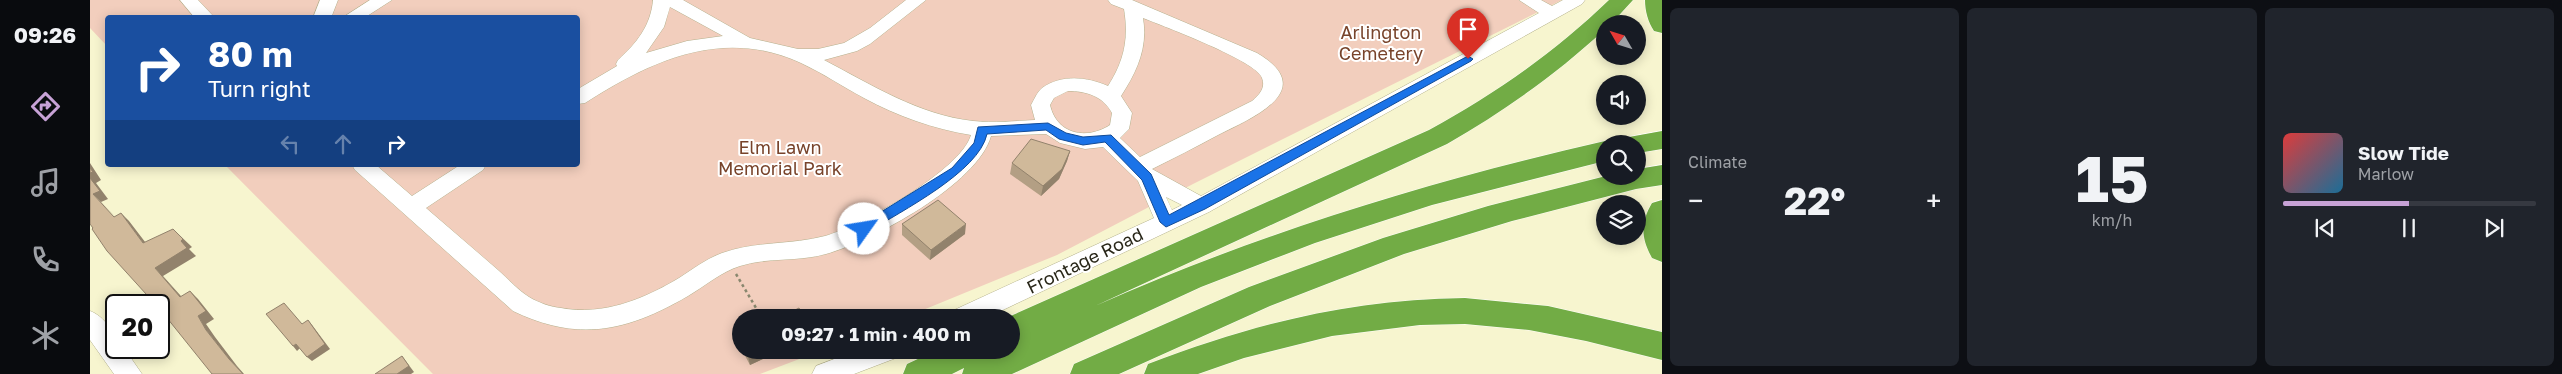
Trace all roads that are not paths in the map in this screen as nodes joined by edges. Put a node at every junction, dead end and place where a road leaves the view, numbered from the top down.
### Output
1 (189, 0) edge
2 (329, 0) edge
3 (383, 0) edge
4 (662, 0) edge
5 (670, 0) edge
6 (918, 0) edge
7 (1528, 0) edge
8 (1576, 0) edge
9 (1622, 0) edge
10 (1656, 0) edge
11 (1125, 3) edge
12 (1552, 13) junction
13 (203, 15) edge
14 (323, 15) edge
15 (356, 15) edge
16 (1662, 26) edge
17 (748, 42) junction
18 (795, 55) junction
19 (615, 73) junction
20 (580, 97) edge
21 (1112, 97) junction
22 (1048, 127) junction
23 (982, 130) junction
24 (1107, 138) junction
25 (1662, 140) edge
26 (1646, 143) edge
27 (1596, 153) edge
28 (364, 167) edge
29 (473, 167) edge
30 (1142, 172) junction
31 (1662, 175) edge
32 (1201, 206) junction
33 (412, 207) junction
34 (1662, 211) edge
35 (1166, 222) junction
36 (1662, 250) edge
37 (981, 309) edge
38 (90, 321) edge
39 (1020, 326) edge
40 (1662, 346) edge
41 (864, 359) edge
42 (951, 359) edge
43 (129, 374) edge
44 (825, 374) edge
45 (920, 374) edge
46 (978, 374) edge
47 (1086, 374) edge
48 (1160, 374) edge

1 - 13 street
2 - 14 street
3 - 15 street
4 - 19 street
5 - 17 street
6 - 18 street
7 - 12 street
8 - 12 street, Frontage Road
9 - 39 highway
10 - 16 highway
11 - 21 street
11 - 30 street
12 - 32 street, Frontage Road
17 - 18 street
17 - 19 street
18 - 23 street
19 - 20 street
21 - 22 street
21 - 24 street
22 - 23 street
22 - 24 street
23 - 33 street
24 - 30 street
25 - 26 highway
27 - 46 highway
28 - 33 street
29 - 33 street
30 - 32 street
30 - 35 street
31 - 47 highway
32 - 35 street, Frontage Road
34 - 36 highway
35 - 37 street, Frontage Road
38 - 43 street
40 - 48 highway
41 - 44 street
42 - 45 highway

